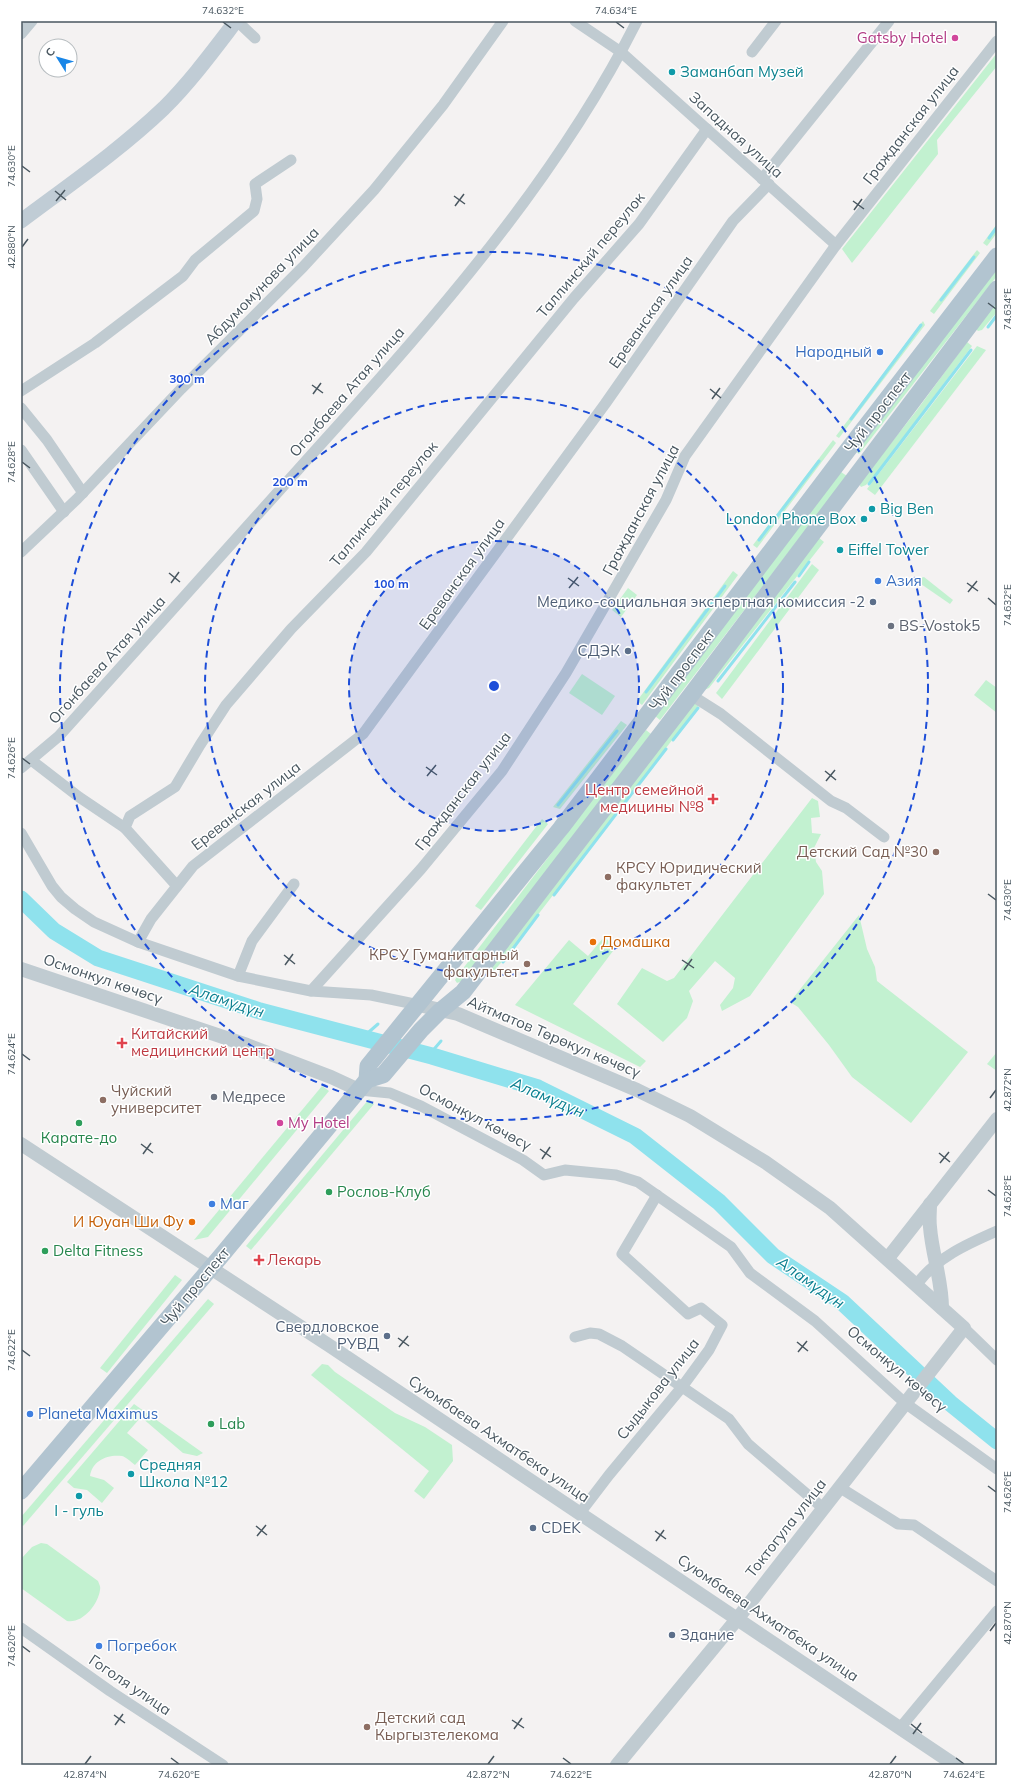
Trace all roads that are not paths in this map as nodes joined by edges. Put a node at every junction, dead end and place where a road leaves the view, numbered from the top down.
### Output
1 (32, 21) edge
2 (236, 21) edge
3 (503, 21) edge
4 (575, 21) edge
5 (637, 21) edge
6 (776, 21) edge
7 (889, 21) edge
8 (21, 34) edge
9 (255, 38) dead end
10 (997, 41) edge
11 (621, 52) junction
12 (752, 52) dead end
13 (707, 129) junction
14 (291, 160) dead end
15 (766, 181) junction
16 (21, 221) edge
17 (836, 245) junction
18 (997, 256) edge
19 (997, 289) edge
20 (21, 391) edge
21 (21, 408) edge
22 (21, 450) edge
23 (842, 457) junction
24 (860, 471) junction
25 (83, 493) junction
26 (64, 512) junction
27 (21, 552) edge
28 (691, 695) junction
29 (31, 760) junction
30 (21, 768) edge
31 (125, 828) junction
32 (21, 832) edge
33 (884, 837) dead end
34 (294, 884) dead end
35 (176, 886) junction
36 (138, 942) junction
37 (21, 969) edge
38 (238, 976) junction
39 (311, 990) junction
40 (419, 1005) junction
41 (440, 1011) junction
42 (365, 1079) junction
43 (997, 1119) edge
44 (21, 1144) edge
45 (657, 1195) junction
46 (930, 1204) junction
47 (997, 1231) edge
48 (888, 1258) junction
49 (936, 1264) junction
50 (211, 1268) junction
51 (917, 1284) junction
52 (942, 1308) junction
53 (964, 1328) junction
54 (575, 1337) dead end
55 (997, 1360) edge
56 (682, 1387) junction
57 (906, 1401) junction
58 (997, 1468) edge
59 (839, 1487) junction
60 (21, 1491) edge
61 (823, 1508) junction
62 (580, 1513) junction
63 (997, 1581) edge
64 (997, 1610) edge
65 (738, 1618) junction
66 (21, 1628) edge
67 (900, 1728) junction
68 (223, 1765) edge
69 (617, 1765) edge
70 (955, 1765) edge

1 - 8 street
2 - 9 street
2 - 16 main road
3 - 25 street, Абдумомунова улица
4 - 11 street, Западная улица
5 - 11 street, Огонбаева Атая улица
6 - 12 street
7 - 15 street, Ереванская улица
10 - 17 street, Гражданская улица
11 - 13 street, Западная улица
11 - 29 street, Огонбаева Атая улица
13 - 15 street, Западная улица
13 - 31 street, Таллинский переулок
14 - 20 street
15 - 17 street, Западная улица
15 - 35 street, Ереванская улица
17 - 39 street, Гражданская улица
18 - 23 main road, Чуй проспект
19 - 24 main road, Чуй проспект
21 - 25 street
22 - 26 street
23 - 24 main road
23 - 40 main road, Чуй проспект
24 - 28 main road, Чуй проспект
25 - 26 street, Абдумомунова улица
26 - 27 street, Абдумомунова улица
28 - 33 street
28 - 41 main road, Чуй проспект
29 - 30 street, Огонбаева Атая улица
29 - 31 street
31 - 35 street
32 - 36 street, Айтматов Төрөкул көчөсү
34 - 38 street
35 - 36 street, Ереванская улица
36 - 38 street, Айтматов Төрөкул көчөсү
37 - 42 street, Осмонкул көчөсү
38 - 39 street, Айтматов Төрөкул көчөсү
39 - 40 street, Айтматов Төрөкул көчөсү
40 - 41 street, Айтматов Төрөкул көчөсү
40 - 42 main road, Чуй проспект
41 - 42 main road, Чуй проспект
41 - 48 street, Айтматов Төрөкул көчөсү
42 - 45 street, Осмонкул көчөсү
42 - 50 main road, Чуй проспект
43 - 46 street
44 - 50 street, Суюмбаева Ахматбека улица
45 - 56 street, Сыдыкова улица
45 - 57 street, Осмонкул көчөсү
46 - 48 street
46 - 49 street
47 - 49 street
48 - 51 street, Айтматов Төрөкул көчөсү
49 - 51 street
49 - 52 street
50 - 60 main road, Чуй проспект
50 - 62 street, Суюмбаева Ахматбека улица
51 - 52 street, Айтматов Төрөкул көчөсү
52 - 53 street, Айтматов Төрөкул көчөсү
53 - 55 street
53 - 57 street, Токтогула улица
54 - 56 street
56 - 61 street
56 - 62 street, Сыдыкова улица
57 - 58 street, Осмонкул көчөсү
57 - 59 street, Токтогула улица
59 - 61 street, Токтогула улица
59 - 63 street
61 - 65 street, Токтогула улица
62 - 65 street, Суюмбаева Ахматбека улица
64 - 67 street
65 - 67 street, Суюмбаева Ахматбека улица
65 - 69 street, Токтогула улица
66 - 68 street, Гоголя улица
67 - 70 street, Суюмбаева Ахматбека улица

